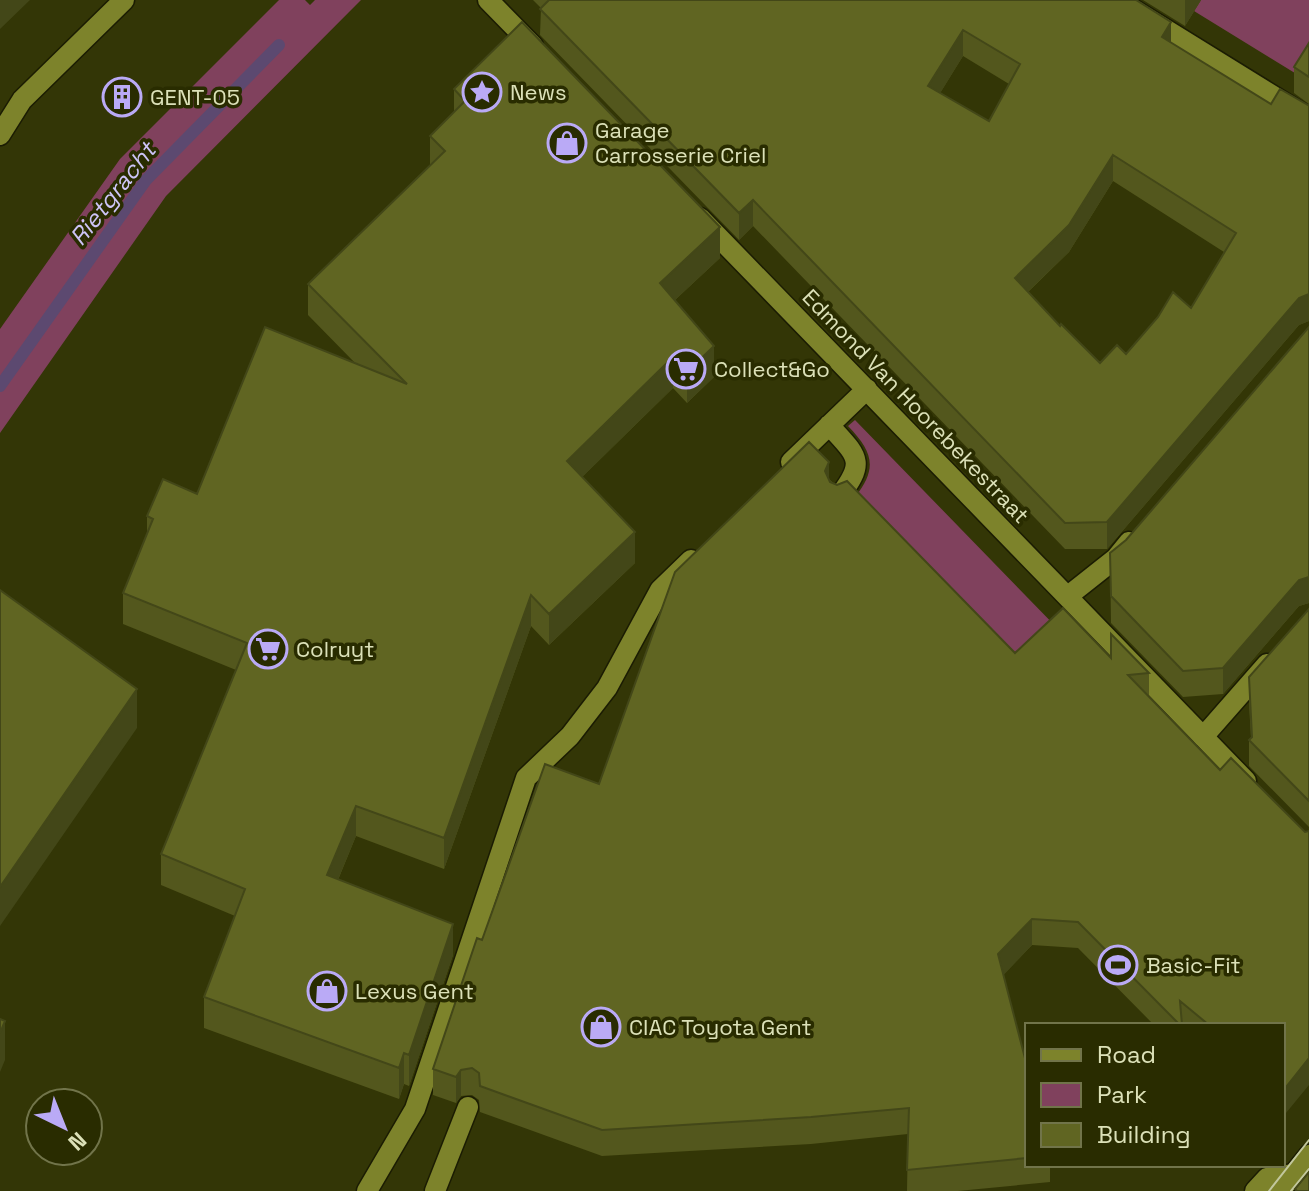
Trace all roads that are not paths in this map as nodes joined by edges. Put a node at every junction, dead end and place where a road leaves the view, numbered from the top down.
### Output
1 (124, 0) edge
2 (488, 0) edge
3 (1118, 0) edge
4 (544, 57) edge
5 (1309, 118) edge
6 (0, 135) edge
7 (689, 206) edge
8 (867, 389) junction
9 (829, 425) junction
10 (777, 475) edge
11 (838, 498) edge
12 (1146, 522) edge
13 (703, 547) edge
14 (1068, 596) junction
15 (1280, 648) edge
16 (1203, 737) junction
17 (1256, 791) edge
18 (468, 1107) dead end
19 (1309, 1155) edge
20 (1294, 1174) junction
21 (367, 1191) edge
22 (435, 1191) edge
23 (1255, 1191) edge
24 (1280, 1191) edge

1 - 6 street
2 - 4 street
3 - 5 street
7 - 8 street, Edmond Van Hoorebekestraat
8 - 9 street
8 - 14 street, Edmond Van Hoorebekestraat
9 - 10 street
9 - 11 street
12 - 14 street
13 - 21 street
14 - 16 street, Edmond Van Hoorebekestraat
15 - 16 street
16 - 17 street, Edmond Van Hoorebekestraat
18 - 22 street
19 - 20 street
20 - 23 street
20 - 24 street

